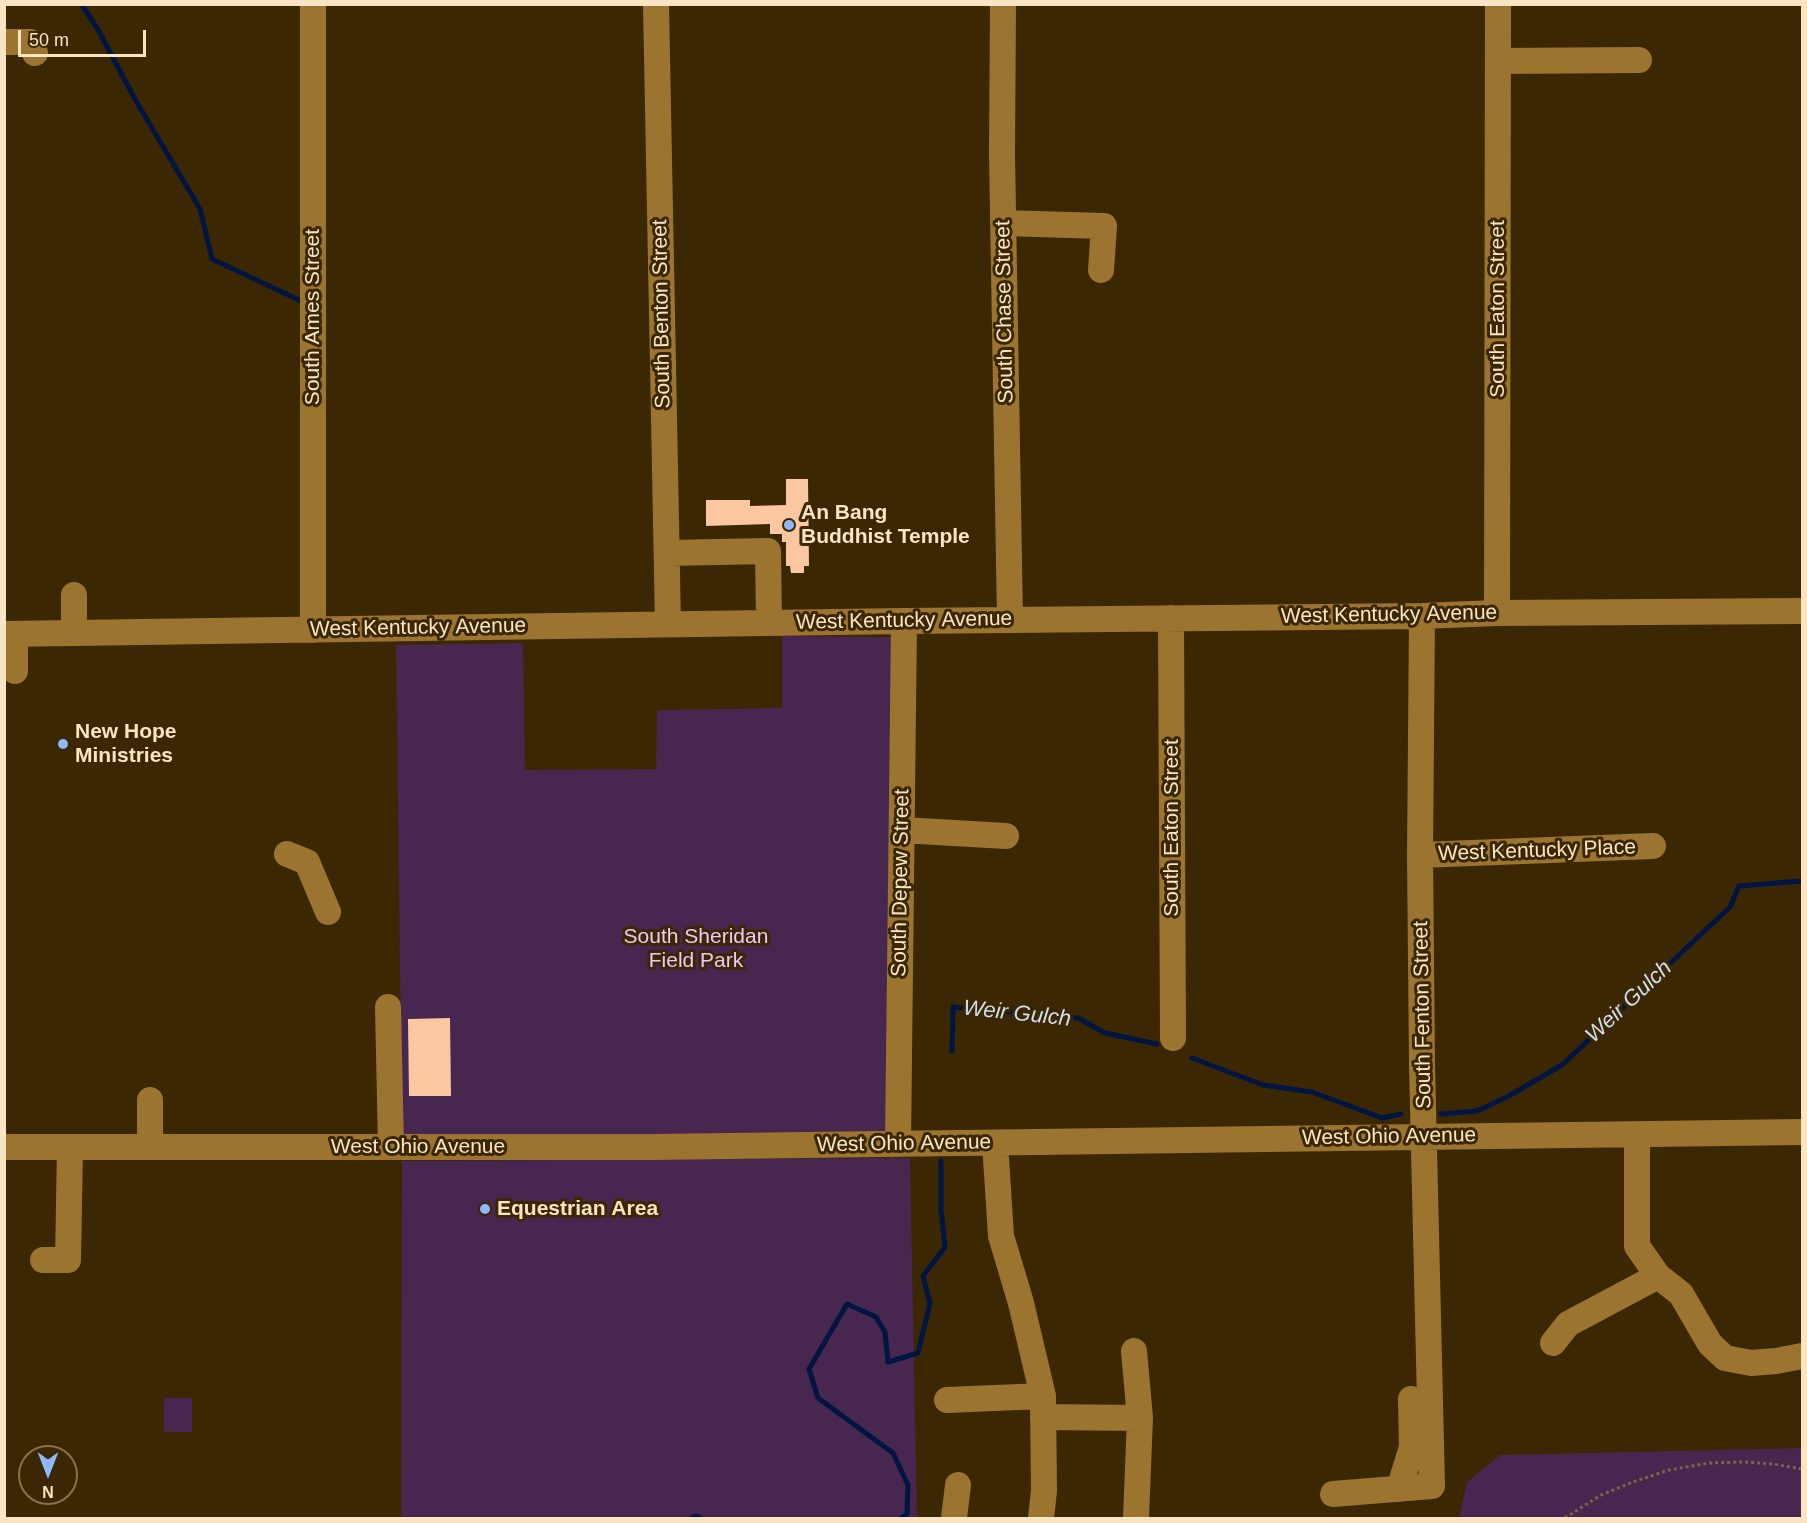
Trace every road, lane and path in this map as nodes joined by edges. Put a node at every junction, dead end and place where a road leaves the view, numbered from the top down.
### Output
1 (313, 4) edge
2 (656, 4) edge
3 (1003, 4) edge
4 (1498, 4) edge
5 (4, 42) edge
6 (35, 53) dead end
7 (1639, 60) dead end
8 (1498, 61) junction
9 (1003, 223) junction
10 (1101, 270) dead end
11 (667, 553) junction
12 (74, 595) dead end
13 (1803, 611) edge
14 (1497, 613) junction
15 (1422, 616) junction
16 (1171, 618) junction
17 (1010, 620) junction
18 (904, 621) junction
19 (770, 623) junction
20 (668, 624) junction
21 (313, 630) junction
22 (74, 633) junction
23 (10, 634) edge
24 (15, 671) dead end
25 (902, 830) junction
26 (1006, 836) dead end
27 (1653, 846) dead end
28 (287, 854) dead end
29 (1420, 855) junction
30 (328, 912) dead end
31 (388, 1007) dead end
32 (1173, 1038) dead end
33 (150, 1100) dead end
34 (1803, 1132) edge
35 (1637, 1135) junction
36 (1425, 1136) junction
37 (995, 1143) junction
38 (898, 1144) junction
39 (4, 1147) edge
40 (70, 1147) junction
41 (150, 1147) junction
42 (391, 1147) junction
43 (43, 1260) dead end
44 (1658, 1276) junction
45 (1553, 1343) dead end
46 (1134, 1351) dead end
47 (1803, 1356) edge
48 (1412, 1399) junction
49 (947, 1400) dead end
50 (1043, 1406) junction
51 (1140, 1418) junction
52 (1803, 1469) edge
53 (958, 1485) dead end
54 (1399, 1488) junction
55 (1333, 1494) dead end
56 (954, 1518) edge
57 (1041, 1518) edge
58 (1136, 1518) edge
59 (1565, 1518) edge

1 - 21 street, South Ames Street
2 - 11 street, South Benton Street
3 - 9 street, South Chase Street
4 - 8 street, South Eaton Street
5 - 6 street
7 - 8 street
8 - 14 street, South Eaton Street
9 - 10 street
9 - 17 street, South Chase Street
11 - 19 street
11 - 20 street, South Benton Street
12 - 22 street
13 - 14 street, West Kentucky Avenue
14 - 15 street, West Kentucky Avenue
15 - 16 street, West Kentucky Avenue
15 - 29 street, South Fenton Street
16 - 17 street, West Kentucky Avenue
16 - 32 street, South Eaton Street
17 - 18 street, West Kentucky Avenue
18 - 19 street, West Kentucky Avenue
18 - 25 street, South Depew Street
19 - 20 street, West Kentucky Avenue
20 - 21 street, West Kentucky Avenue
21 - 22 street, West Kentucky Avenue
22 - 23 street, West Kentucky Avenue
23 - 24 street
25 - 26 street
25 - 38 street, South Depew Street
27 - 29 street, West Kentucky Place
28 - 30 street
29 - 36 street, South Fenton Street
31 - 42 street
33 - 41 street
34 - 35 street, West Ohio Avenue
35 - 36 street, West Ohio Avenue
35 - 44 street
36 - 37 street, West Ohio Avenue
36 - 48 street, South Fenton Street
37 - 38 street, West Ohio Avenue
37 - 50 street
38 - 42 street, West Ohio Avenue
39 - 40 street, West Ohio Avenue
40 - 41 street, West Ohio Avenue
40 - 43 street
41 - 42 street, West Ohio Avenue
44 - 45 street
44 - 47 street
46 - 51 street
48 - 54 street
48 - 54 street, South Fenton Street
49 - 50 street
50 - 51 street
50 - 57 street
51 - 58 street
52 - 59 path
53 - 56 street
54 - 55 street

